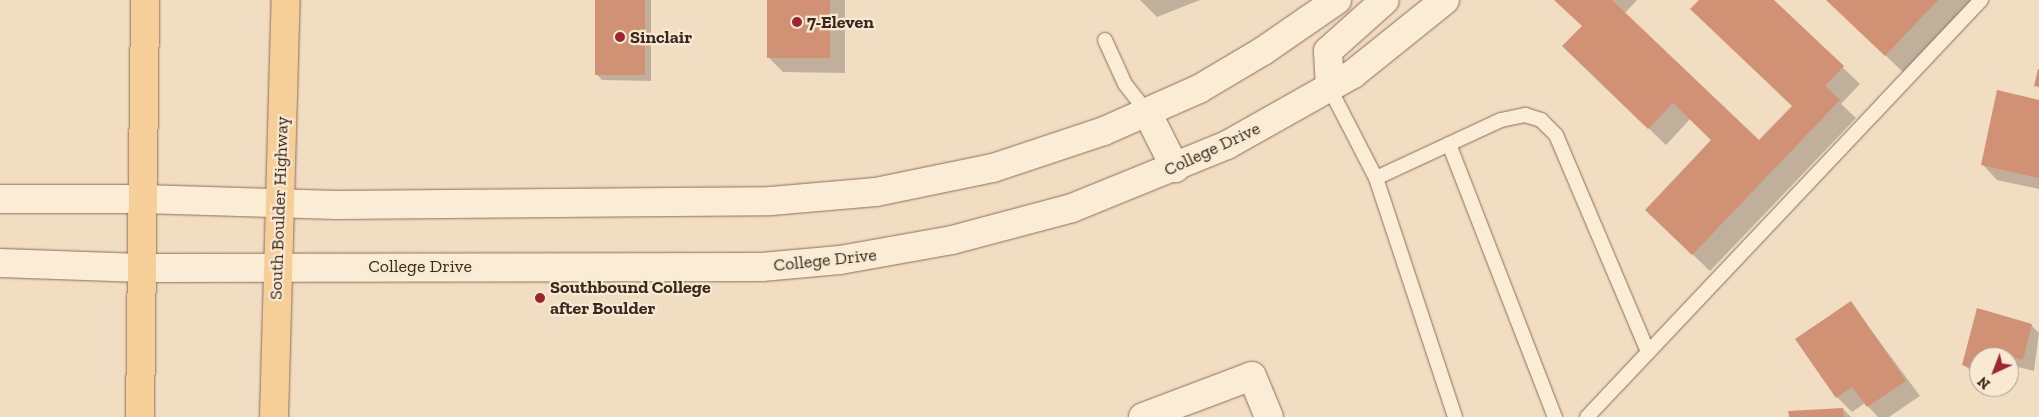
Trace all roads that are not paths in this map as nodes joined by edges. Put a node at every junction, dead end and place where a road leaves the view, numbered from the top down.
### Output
1 (145, 0) edge
2 (286, 0) edge
3 (1336, 0) edge
4 (1385, 0) edge
5 (1445, 0) edge
6 (1981, 0) edge
7 (1105, 40) dead end
8 (1330, 89) junction
9 (1147, 112) junction
10 (1448, 144) junction
11 (1175, 168) junction
12 (1376, 178) junction
13 (143, 198) junction
14 (0, 199) edge
15 (278, 204) junction
16 (0, 263) edge
17 (276, 265) junction
18 (142, 268) junction
19 (1648, 352) junction
20 (140, 417) edge
21 (274, 417) edge
22 (1142, 417) edge
23 (1268, 417) edge
24 (1455, 417) edge
25 (1555, 417) edge
26 (1587, 417) edge

1 - 13 main road
2 - 15 main road, South Boulder Highway
3 - 9 main road
4 - 8 main road
5 - 8 main road, College Drive
6 - 19 lane
7 - 9 lane
8 - 11 main road, College Drive
8 - 12 lane
9 - 11 main road
9 - 15 main road
10 - 12 lane
10 - 19 lane
10 - 25 lane
11 - 17 main road, College Drive
12 - 24 lane
13 - 14 main road
13 - 15 main road
13 - 18 main road
15 - 17 main road, South Boulder Highway
16 - 18 main road, College Drive
17 - 18 main road, College Drive
17 - 21 main road, South Boulder Highway
18 - 20 main road
19 - 26 lane
22 - 23 main road

